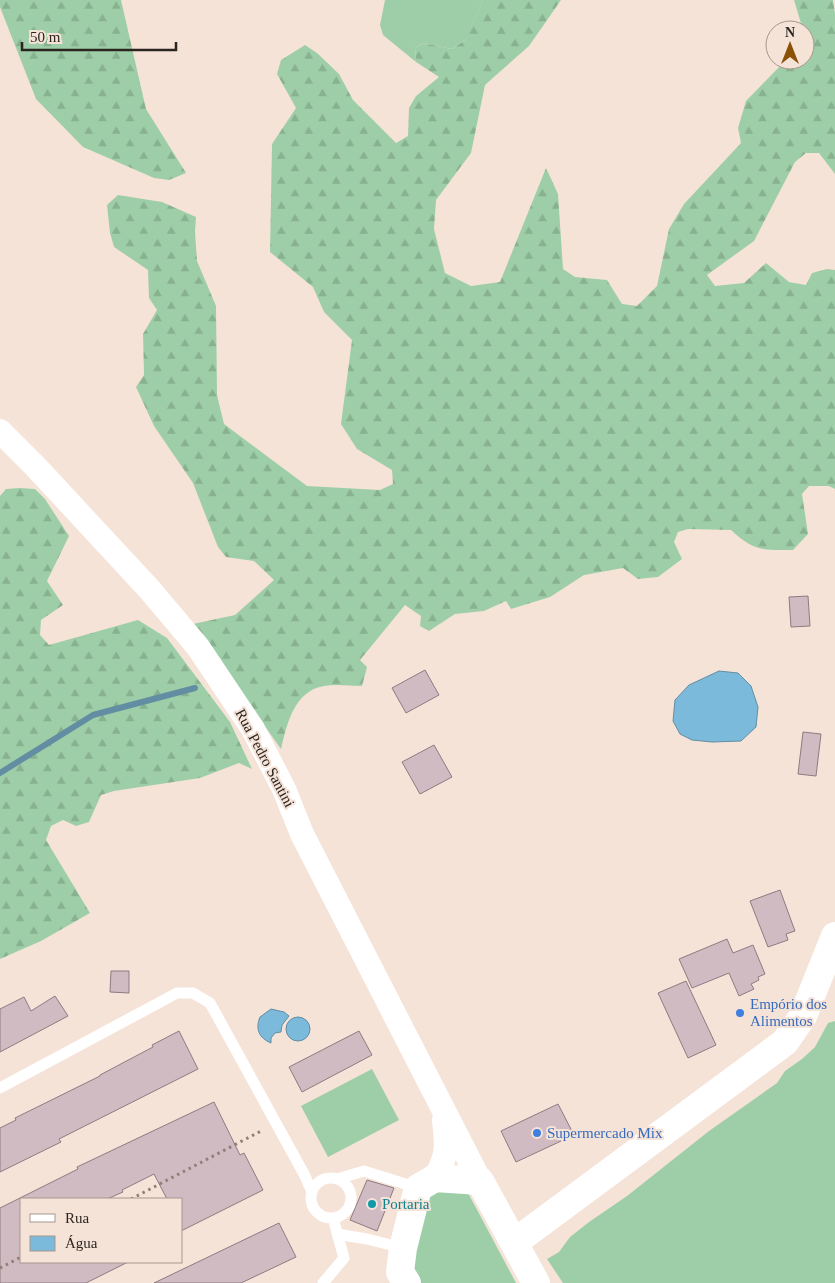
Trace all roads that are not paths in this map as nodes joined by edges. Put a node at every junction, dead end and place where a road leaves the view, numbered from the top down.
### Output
1 (0, 431) edge
2 (835, 936) edge
3 (0, 1088) edge
4 (443, 1108) junction
5 (337, 1179) junction
6 (480, 1181) junction
7 (427, 1183) junction
8 (312, 1192) junction
9 (333, 1218) junction
10 (337, 1234) junction
11 (515, 1242) junction
12 (400, 1272) edge
13 (323, 1283) edge
14 (536, 1283) edge

1 - 4 street, Rua Pedro Santini
2 - 11 street
3 - 8 lane
4 - 6 street, Rua Pedro Santini
4 - 7 street, Rua Pedro Santini
5 - 7 lane
5 - 8 lane
5 - 9 lane
6 - 7 street
6 - 11 street
7 - 12 street
8 - 9 lane
9 - 10 lane
10 - 12 lane
10 - 13 lane
11 - 14 street

